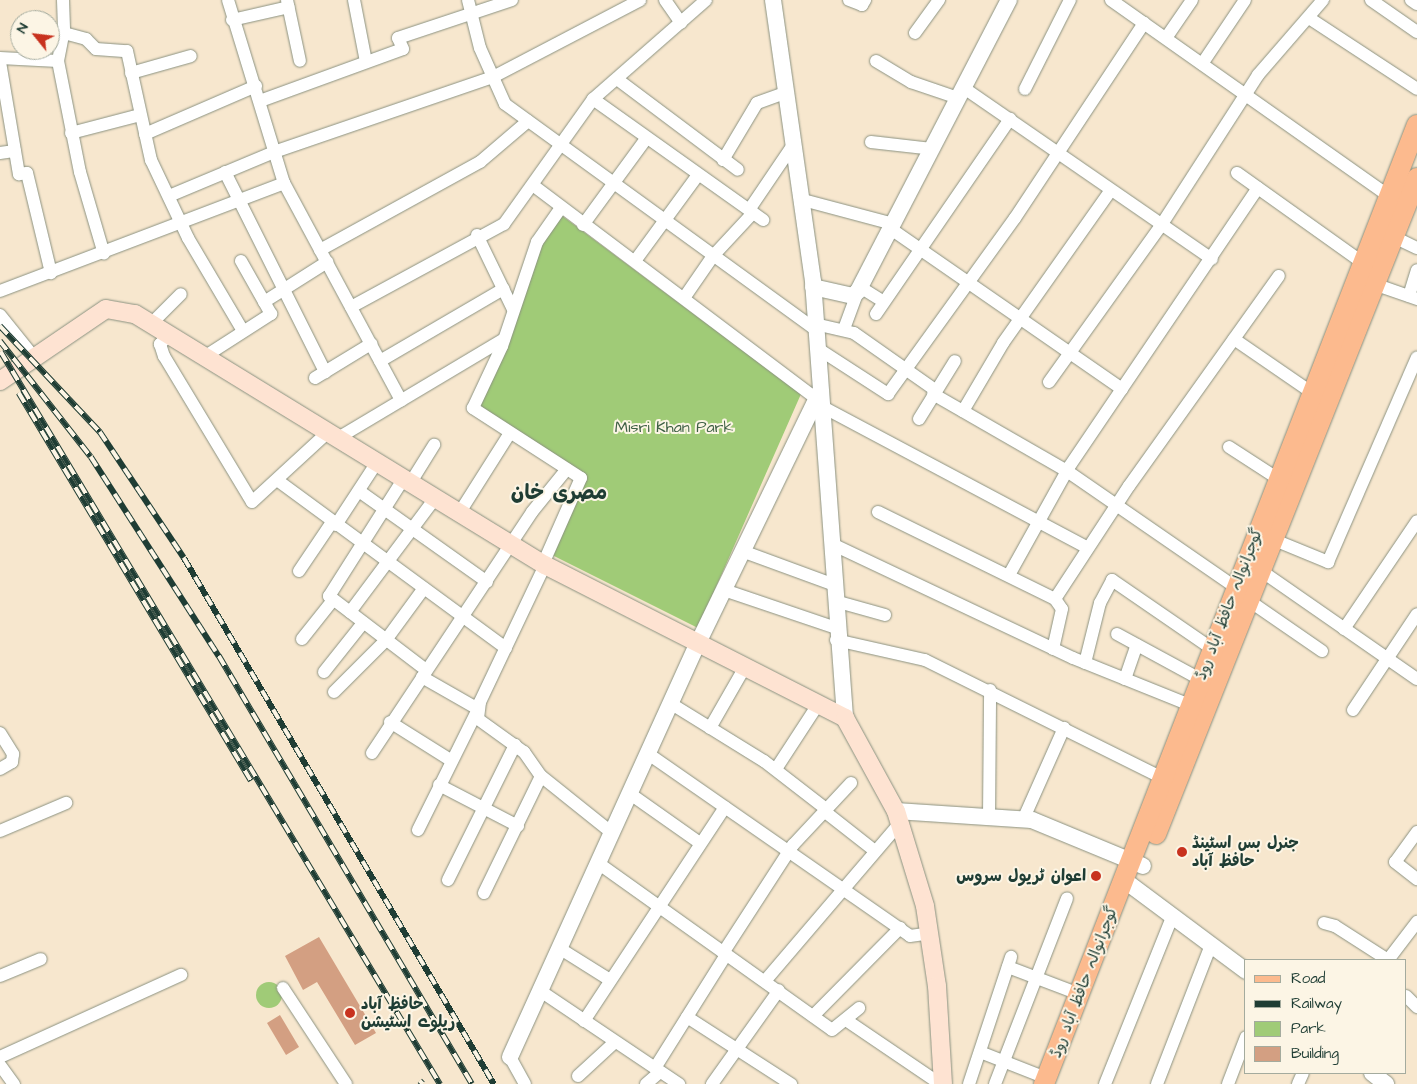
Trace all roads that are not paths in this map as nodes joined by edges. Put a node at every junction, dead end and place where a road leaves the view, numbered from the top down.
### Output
1 (62, 0) edge
2 (228, 0) edge
3 (354, 0) edge
4 (468, 0) edge
5 (512, 0) edge
6 (665, 0) edge
7 (706, 0) edge
8 (773, 0) edge
9 (849, 0) edge
10 (865, 0) edge
11 (939, 0) edge
12 (1008, 0) edge
13 (1070, 0) edge
14 (1111, 0) edge
15 (1192, 0) edge
16 (1245, 0) edge
17 (1323, 0) edge
18 (1371, 0) edge
19 (1411, 0) edge
20 (637, 1) edge
21 (288, 4) edge
22 (1417, 4) edge
23 (472, 15) junction
24 (1309, 18) junction
25 (232, 20) junction
26 (681, 23) junction
27 (1144, 23) junction
28 (64, 32) junction
29 (1417, 32) edge
30 (915, 33) dead end
31 (1166, 38) junction
32 (190, 56) dead end
33 (0, 58) edge
34 (58, 61) junction
35 (300, 61) dead end
36 (876, 61) dead end
37 (0, 62) edge
38 (366, 62) junction
39 (1202, 64) junction
40 (131, 73) junction
41 (493, 77) junction
42 (617, 80) junction
43 (256, 86) junction
44 (1024, 89) dead end
45 (1417, 89) edge
46 (787, 92) junction
47 (961, 93) junction
48 (1245, 94) junction
49 (593, 99) junction
50 (260, 101) junction
51 (140, 115) junction
52 (1010, 119) junction
53 (528, 121) junction
54 (1417, 126) edge
55 (71, 133) junction
56 (145, 134) junction
57 (646, 139) junction
58 (795, 142) junction
59 (871, 142) dead end
60 (562, 146) junction
61 (932, 149) junction
62 (15, 151) junction
63 (274, 152) junction
64 (0, 153) edge
65 (1059, 153) junction
66 (723, 160) junction
67 (738, 170) dead end
68 (225, 172) junction
69 (1237, 173) dead end
70 (698, 175) junction
71 (1417, 178) edge
72 (284, 183) junction
73 (614, 183) junction
74 (534, 186) junction
75 (1258, 188) junction
76 (1111, 190) junction
77 (168, 196) junction
78 (1389, 196) junction
79 (803, 200) junction
80 (241, 202) junction
81 (560, 209) junction
82 (755, 214) junction
83 (664, 220) junction
84 (182, 224) junction
85 (1162, 224) junction
86 (583, 225) junction
87 (892, 227) junction
88 (477, 235) junction
89 (1394, 237) junction
90 (919, 248) junction
91 (1417, 248) edge
92 (320, 250) junction
93 (104, 254) junction
94 (713, 256) junction
95 (1212, 259) junction
96 (241, 261) dead end
97 (635, 261) junction
98 (327, 262) junction
99 (1363, 263) junction
100 (1417, 270) edge
101 (51, 273) junction
102 (1279, 276) dead end
103 (970, 282) junction
104 (1374, 284) junction
105 (813, 287) junction
106 (503, 288) junction
107 (859, 289) junction
108 (283, 290) junction
109 (0, 291) edge
110 (181, 294) dead end
111 (684, 298) junction
112 (1413, 298) edge
113 (882, 301) junction
114 (264, 302) junction
115 (351, 307) junction
116 (513, 309) junction
117 (876, 314) dead end
118 (0, 315) edge
119 (1022, 317) junction
120 (151, 324) junction
121 (816, 327) junction
122 (844, 328) junction
123 (243, 332) junction
124 (169, 335) junction
125 (504, 339) junction
126 (1234, 339) junction
127 (370, 344) junction
128 (817, 348) junction
129 (1071, 353) junction
130 (34, 356) junction
131 (204, 357) junction
132 (1417, 357) edge
133 (380, 361) junction
134 (955, 361) dead end
135 (906, 369) junction
136 (0, 381) edge
137 (1050, 382) dead end
138 (1122, 389) junction
139 (934, 392) junction
140 (1311, 392) junction
141 (819, 399) junction
142 (401, 400) junction
143 (963, 411) junction
144 (919, 420) dead end
145 (510, 433) junction
146 (333, 435) junction
147 (434, 445) dead end
148 (1229, 447) dead end
149 (377, 462) junction
150 (567, 469) junction
151 (1067, 471) junction
152 (1277, 478) junction
153 (277, 480) junction
154 (407, 480) junction
155 (359, 490) junction
156 (436, 498) junction
157 (1116, 503) junction
158 (384, 508) junction
159 (460, 512) junction
160 (878, 512) dead end
161 (1040, 520) junction
162 (334, 524) junction
163 (1416, 525) edge
164 (413, 529) junction
165 (1272, 539) junction
166 (362, 544) junction
167 (511, 544) junction
168 (834, 545) junction
169 (1086, 547) junction
170 (742, 552) junction
171 (387, 563) junction
172 (544, 565) junction
173 (1260, 570) junction
174 (299, 571) dead end
175 (1009, 575) junction
176 (487, 582) junction
177 (424, 588) junction
178 (724, 590) junction
179 (835, 593) junction
180 (1241, 593) junction
181 (1055, 599) junction
182 (333, 600) junction
183 (350, 612) junction
184 (1417, 614) edge
185 (465, 616) junction
186 (885, 616) dead end
187 (363, 623) junction
188 (1344, 629) junction
189 (836, 634) junction
190 (1117, 634) dead end
191 (302, 639) dead end
192 (386, 640) junction
193 (697, 644) junction
194 (1137, 645) junction
195 (506, 648) junction
196 (1211, 648) junction
197 (1053, 649) junction
198 (1322, 651) dead end
199 (1386, 658) junction
200 (1085, 663) junction
201 (745, 667) junction
202 (324, 672) dead end
203 (424, 674) junction
204 (1200, 678) junction
205 (1125, 679) junction
206 (1417, 679) edge
207 (990, 690) junction
208 (334, 692) dead end
209 (670, 703) junction
210 (819, 703) junction
211 (1190, 705) junction
212 (478, 710) junction
213 (1353, 710) dead end
214 (845, 718) junction
215 (390, 722) junction
216 (710, 728) junction
217 (1064, 728) junction
218 (0, 733) edge
219 (515, 745) junction
220 (372, 753) dead end
221 (647, 753) junction
222 (452, 761) junction
223 (0, 769) edge
224 (776, 769) junction
225 (541, 776) junction
226 (1163, 778) junction
227 (850, 783) dead end
228 (439, 785) junction
229 (629, 793) junction
230 (66, 803) dead end
231 (725, 807) junction
232 (484, 808) junction
233 (825, 810) junction
234 (898, 817) junction
235 (989, 817) junction
236 (1023, 820) junction
237 (518, 826) junction
238 (418, 830) dead end
239 (0, 831) edge
240 (612, 832) junction
241 (1417, 832) edge
242 (700, 843) junction
243 (875, 851) junction
244 (789, 852) junction
245 (598, 863) junction
246 (1137, 864) junction
247 (1417, 879) edge
248 (448, 880) dead end
249 (1129, 884) junction
250 (844, 888) junction
251 (484, 893) dead end
252 (1067, 898) dead end
253 (657, 905) junction
254 (1172, 917) junction
255 (1417, 922) edge
256 (1324, 923) dead end
257 (900, 928) junction
258 (931, 933) junction
259 (1211, 945) junction
260 (559, 948) junction
261 (725, 954) junction
262 (41, 959) dead end
263 (1386, 959) edge
264 (1389, 959) edge
265 (1244, 970) edge
266 (181, 975) dead end
267 (0, 976) edge
268 (1036, 977) junction
269 (610, 980) junction
270 (765, 981) junction
271 (283, 988) dead end
272 (539, 990) junction
273 (779, 990) junction
274 (1079, 994) junction
275 (859, 1008) dead end
276 (813, 1016) junction
277 (687, 1017) junction
278 (846, 1020) junction
279 (584, 1021) junction
280 (615, 1042) junction
281 (1244, 1042) edge
282 (737, 1049) junction
283 (980, 1052) junction
284 (0, 1057) edge
285 (510, 1057) joint
286 (1004, 1061) junction
287 (0, 1065) edge
288 (658, 1070) junction
289 (578, 1076) dead end
290 (1372, 1077) edge
291 (1049, 1082) edge
292 (14, 1084) edge
293 (346, 1084) edge
294 (525, 1084) edge
295 (646, 1084) edge
296 (679, 1084) edge
297 (712, 1084) edge
298 (791, 1084) edge
299 (942, 1084) edge
300 (969, 1084) edge
301 (995, 1084) edge
302 (1105, 1084) edge
303 (1158, 1084) edge
304 (1228, 1084) edge
305 (1386, 1084) edge

1 - 28 street
2 - 25 street
3 - 38 street
4 - 23 street
5 - 23 street
6 - 26 street
7 - 26 street
8 - 46 street
9 - 10 street
11 - 30 street
12 - 47 street
13 - 44 street
14 - 27 street
15 - 31 street
16 - 39 street
17 - 24 street
18 - 29 street
19 - 22 street
20 - 41 street
21 - 25 street
21 - 35 street
23 - 38 street
23 - 41 street
24 - 45 street
24 - 48 street
25 - 43 street
26 - 42 street
27 - 31 street
27 - 65 street
28 - 34 street
28 - 40 street
31 - 39 street
32 - 40 street
33 - 34 street
34 - 55 street
36 - 47 street
37 - 62 street
38 - 50 street
39 - 48 street
40 - 51 street
41 - 53 street
41 - 63 street
42 - 49 street
42 - 66 street
43 - 50 street
43 - 56 street
46 - 58 street
46 - 66 street
47 - 52 street
47 - 61 street
48 - 78 street
48 - 85 street
49 - 57 street
49 - 60 street
50 - 63 street
51 - 55 street
51 - 56 street
52 - 65 street
52 - 90 street
53 - 60 street
53 - 92 street
54 - 78 main road, گوجرانوالہ حافظ آباد روڈ
55 - 93 street
56 - 77 street
57 - 70 street
57 - 73 street
58 - 79 street
58 - 82 street
59 - 61 street
60 - 73 street
60 - 74 street
61 - 87 street
62 - 64 street
62 - 101 street
63 - 68 street
63 - 72 street
65 - 76 street
65 - 103 street
66 - 67 street
68 - 77 street
68 - 80 street
69 - 75 street
70 - 82 street
70 - 83 street
71 - 89 main road, گوجرانوالہ حافظ آباد روڈ
72 - 80 street
72 - 92 street
73 - 83 street
73 - 86 street
74 - 81 street
74 - 88 street
75 - 95 street
75 - 99 street
76 - 85 street
76 - 119 street
77 - 84 street
78 - 99 main road, گوجرانوالہ حافظ آباد روڈ
79 - 87 street
79 - 105 street
80 - 84 street
80 - 108 street
81 - 86 street
81 - 116 street
82 - 94 street
83 - 94 street
83 - 97 street
84 - 93 street
84 - 123 street
85 - 95 street
85 - 129 street
86 - 97 street
87 - 90 street
87 - 107 street
88 - 106 street
88 - 115 street
89 - 91 street
89 - 104 main road, گوجرانوالہ حافظ آباد روڈ
90 - 103 street
90 - 113 street
92 - 98 street
93 - 101 street
94 - 111 street
94 - 121 street
95 - 138 street
96 - 114 street
97 - 111 street
98 - 108 street
98 - 115 street
99 - 140 main road, گوجرانوالہ حافظ آباد روڈ
100 - 112 street
101 - 109 street
102 - 126 street
103 - 119 street
103 - 135 street
104 - 112 street
104 - 165 main road, گوجرانوالہ حافظ آباد روڈ
105 - 107 street
105 - 121 street
106 - 116 street
106 - 133 street
107 - 113 street
107 - 122 street
108 - 114 street
108 - 127 street
110 - 120 street
111 - 141 street
113 - 117 street
114 - 123 street
115 - 127 street
116 - 125 street
118 - 130 street
119 - 129 street
119 - 143 street
120 - 124 main road
120 - 130 main road
121 - 122 street
121 - 128 street
122 - 135 street
123 - 131 street
124 - 131 main road
124 - 153 street
125 - 142 street
125 - 145 street
126 - 140 street
126 - 157 street
127 - 133 street
128 - 135 street
128 - 141 street
129 - 137 street
129 - 138 street
130 - 136 main road
131 - 146 main road
132 - 165 street
133 - 142 street
134 - 139 street
135 - 139 street
138 - 151 street
139 - 143 street
139 - 144 street
140 - 152 main road, گوجرانوالہ حافظ آباد روڈ
141 - 161 street
141 - 168 street
141 - 170 street
142 - 146 street
143 - 151 street
145 - 150 street
145 - 159 street
146 - 149 main road
146 - 153 street
147 - 154 street
148 - 152 street
149 - 154 main road
149 - 155 street
150 - 167 street
150 - 172 street
151 - 157 street
151 - 161 street
152 - 180 main road, گوجرانوالہ حافظ آباد روڈ
153 - 162 street
154 - 156 main road
154 - 158 street
155 - 158 street
155 - 162 street
156 - 159 main road
156 - 164 street
157 - 169 street
157 - 180 street
158 - 164 street
158 - 166 street
159 - 167 main road
160 - 175 street
161 - 169 street
161 - 175 street
162 - 166 street
162 - 174 street
163 - 188 street
164 - 171 street
164 - 176 street
165 - 173 main road, گوجرانوالہ حافظ آباد روڈ
166 - 171 street
166 - 182 street
167 - 172 main road
167 - 176 street
168 - 179 street
168 - 197 street
169 - 181 street
170 - 178 street
170 - 179 street
171 - 177 street
171 - 183 street
172 - 193 main road
172 - 195 street
173 - 180 main road, گوجرانوالہ حافظ آباد روڈ
173 - 188 street
175 - 181 street
176 - 185 street
177 - 185 street
177 - 192 street
178 - 189 street
178 - 193 street
179 - 186 street
179 - 189 street
180 - 196 main road, گوجرانوالہ حافظ آباد روڈ
180 - 198 street
180 - 246 main road, گوجرانوالہ حافظ آباد روڈ
181 - 197 street
182 - 183 street
182 - 191 street
183 - 187 street
184 - 199 street
185 - 195 street
185 - 203 street
187 - 192 street
187 - 202 street
188 - 199 street
189 - 207 street
189 - 214 street
190 - 194 street
192 - 203 street
192 - 208 street
193 - 201 main road
193 - 209 street
194 - 204 street
194 - 205 street
195 - 212 street
196 - 200 street
196 - 204 main road, گوجرانوالہ حافظ آباد روڈ
197 - 200 street
199 - 206 street
199 - 213 street
200 - 205 street
201 - 210 main road
201 - 216 street
203 - 212 street
203 - 215 street
204 - 211 main road, گوجرانوالہ حافظ آباد روڈ
205 - 211 street
207 - 217 street
207 - 235 street
209 - 216 street
209 - 221 street
210 - 214 main road
210 - 224 street
211 - 226 main road, گوجرانوالہ حافظ آباد روڈ
212 - 219 street
212 - 222 street
214 - 234 main road
215 - 220 street
215 - 222 street
216 - 224 street
217 - 226 street
217 - 236 street
218 - 223 street
219 - 225 street
219 - 232 street
221 - 229 street
221 - 231 street
222 - 228 street
224 - 233 street
225 - 237 street
225 - 240 street
226 - 246 main road, گوجرانوالہ حافظ آباد روڈ
227 - 233 street
228 - 232 street
228 - 238 street
229 - 240 street
229 - 242 street
230 - 239 street
231 - 242 street
231 - 244 street
232 - 237 street
232 - 248 street
233 - 243 street
233 - 244 street
234 - 235 street
234 - 243 street
234 - 258 main road
235 - 236 street
236 - 246 street
237 - 251 street
240 - 245 street
241 - 247 street
242 - 253 street
243 - 250 street
244 - 250 street
244 - 261 street
245 - 253 street
245 - 260 street
246 - 249 main road, گوجرانوالہ حافظ آباد روڈ
249 - 254 street
249 - 274 main road, گوجرانوالہ حافظ آباد روڈ
249 - 291 main road, گوجرانوالہ حافظ آباد روڈ
250 - 257 street
250 - 270 street
252 - 268 street
253 - 261 street
253 - 269 street
254 - 259 street
254 - 302 street
255 - 264 street
256 - 263 street
257 - 258 street
257 - 276 street
258 - 299 main road
259 - 265 street
259 - 303 street
260 - 269 street
260 - 272 street
261 - 270 street
261 - 277 street
262 - 267 street
266 - 284 street
268 - 274 street
268 - 283 street
268 - 286 street
269 - 279 street
270 - 273 street
271 - 293 street
272 - 279 street
272 - 285 street
273 - 276 street
273 - 282 street
274 - 291 main road, گوجرانوالہ حافظ آباد روڈ
275 - 278 street
276 - 278 street
277 - 282 street
277 - 288 street
278 - 299 street
279 - 280 street
280 - 288 street
280 - 289 street
281 - 304 street
282 - 297 street
282 - 298 street
283 - 286 street
283 - 300 street
285 - 294 street
286 - 291 street
286 - 301 street
287 - 292 street
288 - 295 street
288 - 296 street
290 - 305 street

